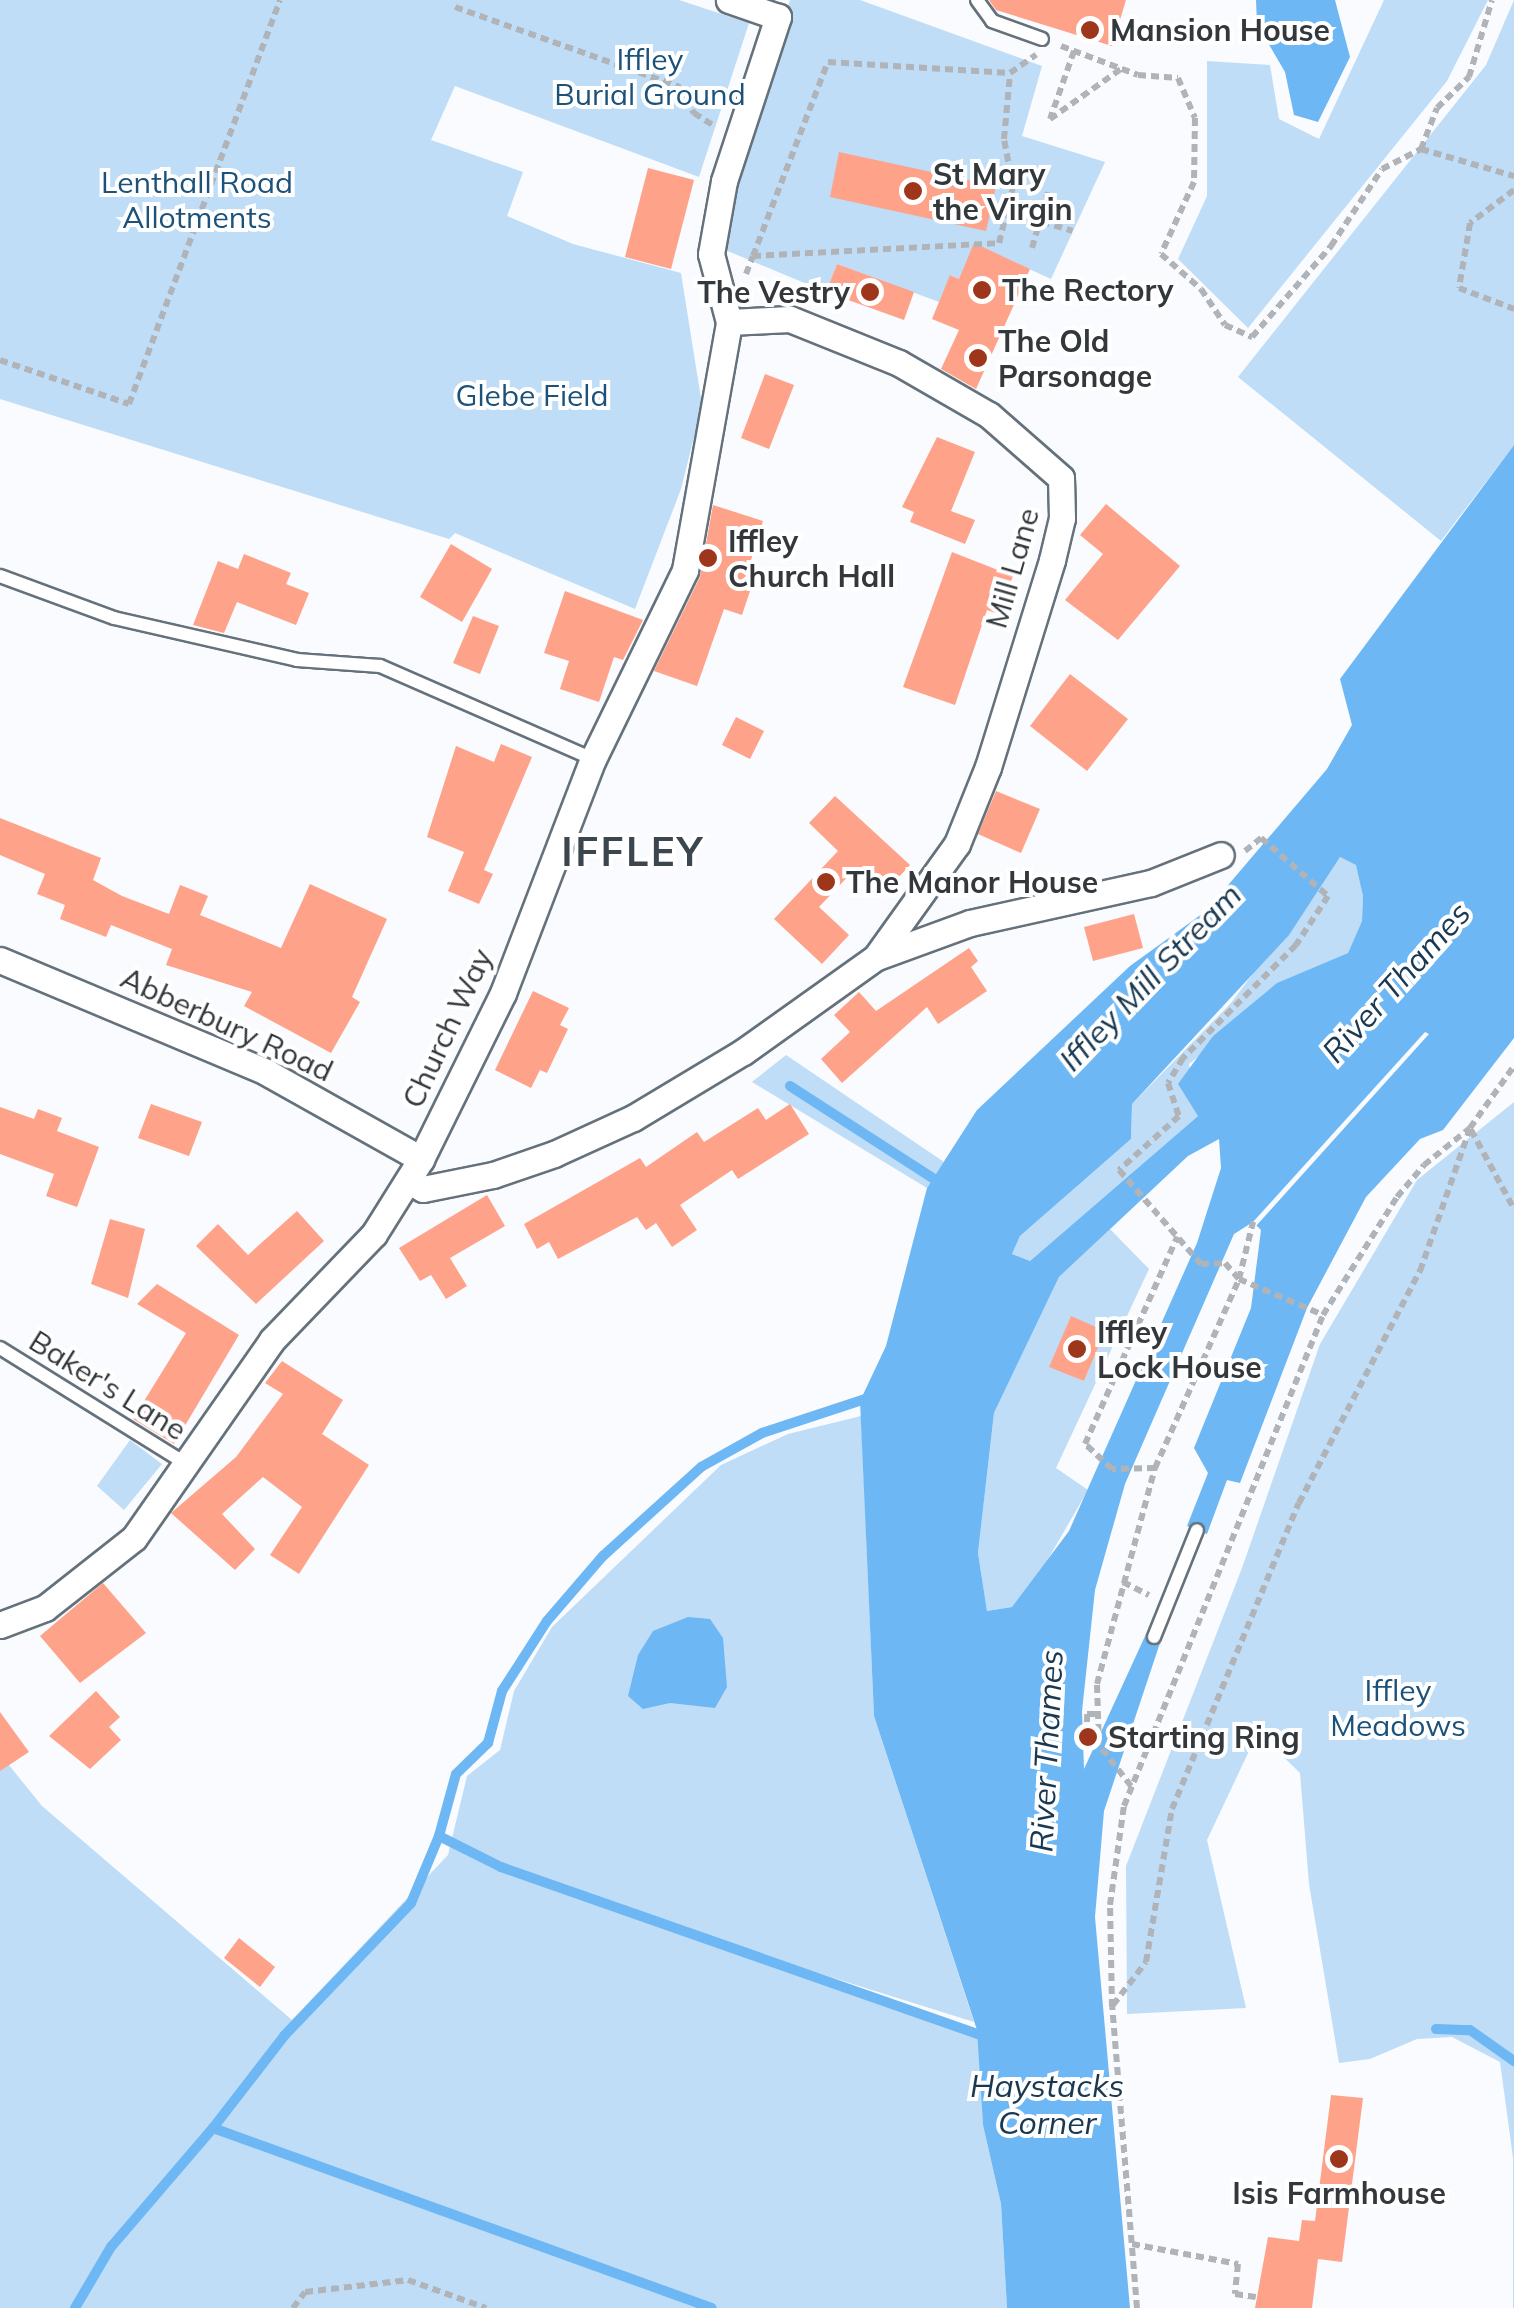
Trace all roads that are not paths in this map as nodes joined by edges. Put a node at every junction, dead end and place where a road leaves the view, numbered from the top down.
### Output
1 (729, 0) edge
2 (977, 0) edge
3 (780, 8) edge
4 (1042, 39) road end
5 (729, 322) junction
6 (0, 576) edge
7 (593, 759) junction
8 (1221, 855) dead end
9 (876, 957) junction
10 (0, 960) edge
11 (415, 1170) junction
12 (0, 1348) edge
13 (188, 1465) junction
14 (1197, 1530) dead end
15 (0, 1625) edge
16 (1154, 1637) dead end

1 - 3 street
2 - 4 lane
3 - 5 street
5 - 7 street, Church Way
5 - 9 street, Mill Lane
6 - 7 lane
7 - 11 street, Church Way
8 - 9 street, Mill Lane
9 - 11 street, Mill Lane
10 - 11 street, Abberbury Road
11 - 13 street, Church Way
12 - 13 lane, Baker's Lane
13 - 15 street, Church Way
14 - 16 lane

